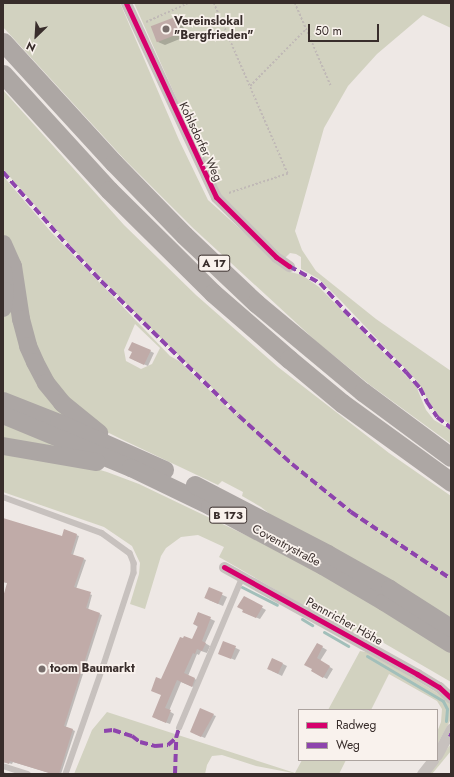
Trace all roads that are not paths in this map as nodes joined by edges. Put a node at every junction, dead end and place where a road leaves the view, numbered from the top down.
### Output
1 (126, 3) edge
2 (3, 42) edge
3 (3, 74) edge
4 (3, 244) edge
5 (289, 266) dead end
6 (3, 272) edge
7 (3, 308) edge
8 (3, 401) edge
9 (3, 415) edge
10 (3, 446) edge
11 (451, 457) edge
12 (129, 461) junction
13 (451, 482) edge
14 (3, 498) edge
15 (224, 568) dead end
16 (242, 578) junction
17 (451, 628) edge
18 (451, 644) edge
19 (451, 698) edge
20 (179, 728) dead end
21 (451, 729) edge
22 (438, 753) edge
23 (432, 761) edge
24 (3, 766) edge
25 (28, 774) edge
26 (66, 774) edge
27 (422, 774) edge

1 - 5 street, Kohlsdorfer Weg
2 - 11 highway, A 17
3 - 13 highway, A 17
4 - 12 highway
6 - 7 highway
8 - 12 highway, B 173
9 - 12 highway, Coventrystraße / B 173
10 - 12 highway
12 - 17 highway, B 173
12 - 18 highway, Coventrystraße / B 173
14 - 26 lane
15 - 16 street, Pennricher Höhe
16 - 19 street, Pennricher Höhe
16 - 20 lane
21 - 22 street
23 - 27 street
24 - 25 lane

